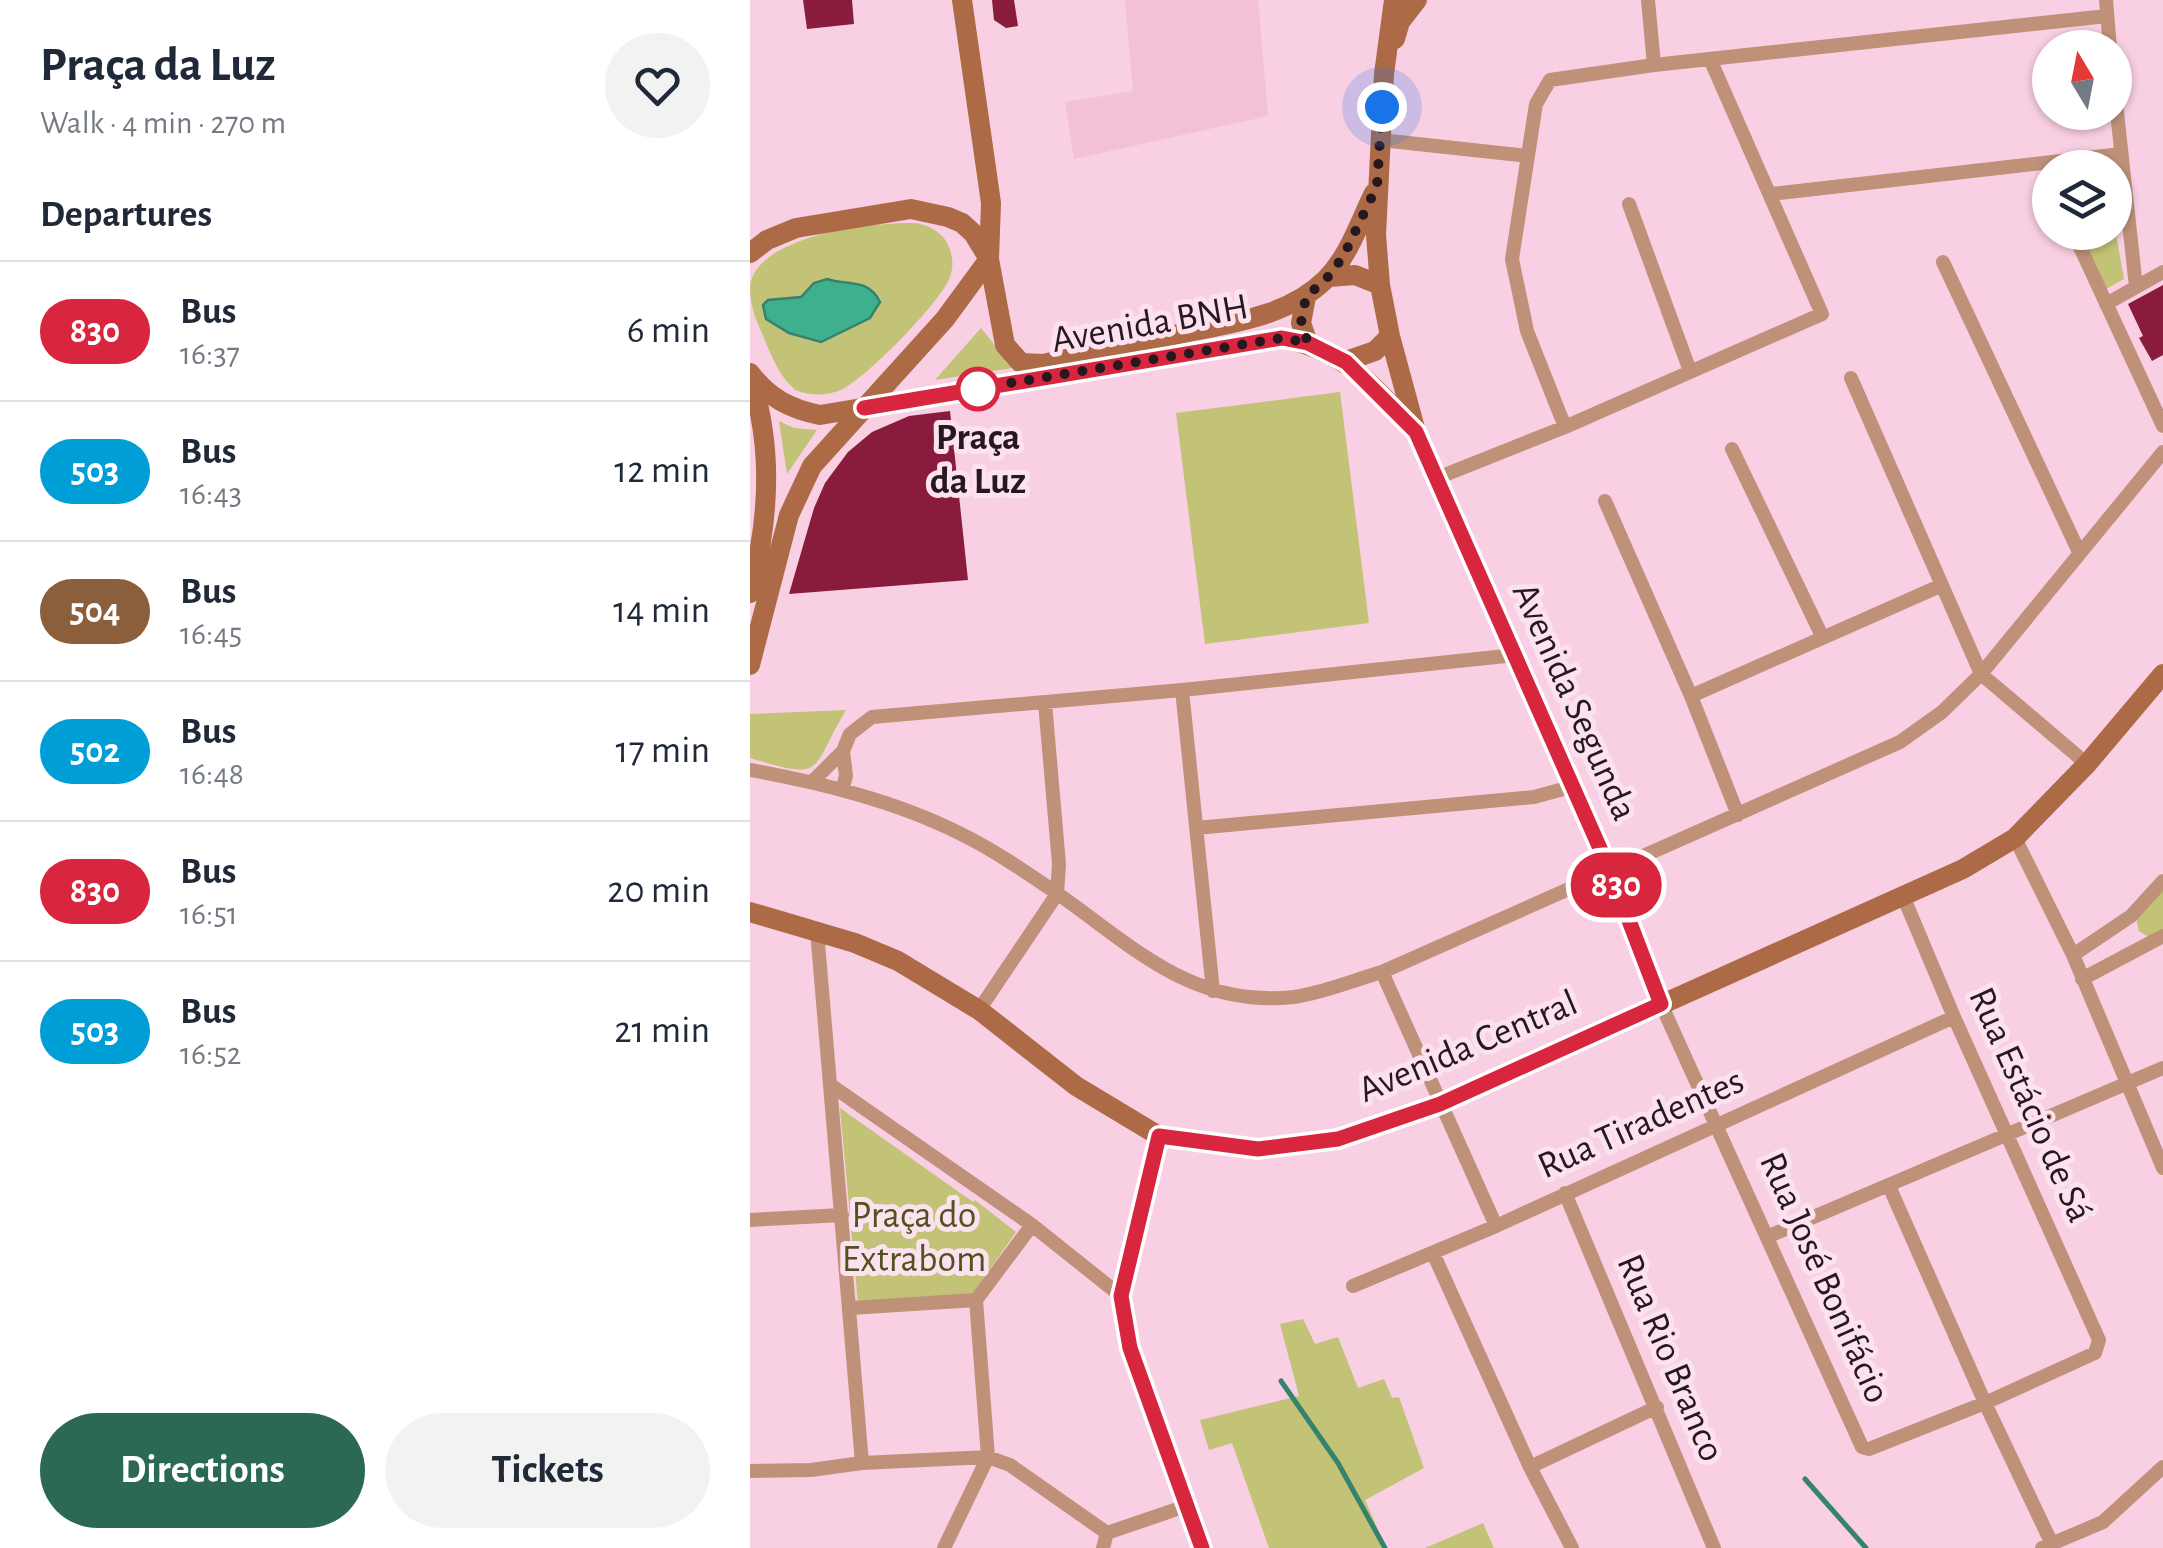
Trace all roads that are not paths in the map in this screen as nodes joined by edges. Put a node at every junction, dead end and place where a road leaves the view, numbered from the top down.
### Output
1 (962, 0) edge
2 (1394, 0) edge
3 (1418, 0) edge
4 (1648, 0) edge
5 (2106, 8) edge
6 (1710, 58) junction
7 (1654, 64) junction
8 (1384, 74) junction
9 (1381, 140) junction
10 (1528, 156) junction
11 (2032, 165) edge
12 (1377, 186) junction
13 (1771, 194) junction
14 (1628, 204) dead end
15 (2082, 250) edge
16 (2132, 250) edge
17 (750, 253) edge
18 (989, 258) junction
19 (1943, 262) dead end
20 (2163, 272) edge
21 (1329, 276) junction
22 (1380, 285) junction
23 (2136, 287) junction
24 (1306, 297) junction
25 (2106, 304) junction
26 (1390, 336) junction
27 (1308, 343) junction
28 (1346, 362) junction
29 (1690, 372) junction
30 (750, 375) edge
31 (1851, 378) dead end
32 (864, 408) junction
33 (1565, 426) junction
34 (2163, 426) edge
35 (1416, 432) junction
36 (1732, 448) dead end
37 (2163, 452) edge
38 (1436, 478) junction
39 (1606, 500) dead end
40 (2080, 552) junction
41 (1940, 586) junction
42 (750, 594) edge
43 (1822, 636) junction
44 (1515, 655) junction
45 (750, 665) edge
46 (1981, 674) junction
47 (2163, 674) edge
48 (1182, 690) junction
49 (1691, 696) junction
50 (1044, 703) junction
51 (843, 751) junction
52 (2087, 764) junction
53 (750, 770) edge
54 (812, 782) junction
55 (1571, 787) junction
56 (842, 790) junction
57 (1738, 815) junction
58 (1196, 828) junction
59 (2015, 838) junction
60 (1610, 871) junction
61 (2163, 881) edge
62 (1057, 894) junction
63 (1903, 896) junction
64 (750, 912) edge
65 (2131, 916) junction
66 (818, 932) junction
67 (2156, 940) edge
68 (2073, 955) junction
69 (1382, 972) junction
70 (2082, 979) junction
71 (1212, 991) junction
72 (1661, 1004) junction
73 (979, 1010) junction
74 (1954, 1017) junction
75 (2163, 1068) edge
76 (2126, 1084) junction
77 (832, 1086) junction
78 (1440, 1104) junction
79 (1718, 1125) junction
80 (2007, 1134) junction
81 (1159, 1136) junction
82 (2163, 1168) edge
83 (1889, 1186) junction
84 (1565, 1194) junction
85 (842, 1215) junction
86 (750, 1220) edge
87 (1032, 1225) junction
88 (1496, 1226) junction
89 (1769, 1236) junction
90 (1433, 1253) junction
91 (1353, 1286) dead end
92 (1121, 1296) junction
93 (976, 1300) junction
94 (852, 1308) junction
95 (2099, 1340) joint
96 (1985, 1403) junction
97 (1657, 1408) junction
98 (988, 1456) junction
99 (862, 1463) junction
100 (2163, 1467) edge
101 (1530, 1468) junction
102 (750, 1471) edge
103 (1186, 1506) junction
104 (1105, 1540) edge
105 (2047, 1546) edge
106 (944, 1548) edge
107 (1202, 1548) edge
108 (1572, 1548) edge
109 (1714, 1548) edge

1 - 18 street
2 - 8 street
3 - 8 street
4 - 7 street
5 - 6 street
6 - 7 street
6 - 13 street
7 - 10 street
8 - 9 street
9 - 10 street
9 - 12 street
10 - 33 street
11 - 13 street
12 - 21 street, Avenida BNH
12 - 22 street
13 - 29 street
14 - 29 street
15 - 25 street
16 - 23 street
17 - 18 street
18 - 24 street, Avenida BNH
18 - 32 street
19 - 40 street
20 - 23 street
21 - 22 street
21 - 24 street, Avenida BNH
22 - 26 street
23 - 25 street
24 - 27 street
25 - 34 street
26 - 28 street
26 - 35 street
27 - 28 street, Avenida BNH
27 - 32 street, Avenida BNH
28 - 35 street, Avenida BNH
29 - 33 street
30 - 32 street, Avenida BNH
30 - 42 street
31 - 41 street
32 - 45 street
33 - 38 street
35 - 38 street, Avenida Segunda
36 - 43 street
37 - 40 street
38 - 44 street, Avenida Segunda
39 - 49 street
40 - 46 street
41 - 43 street
41 - 46 street
43 - 49 street
44 - 48 street
44 - 55 street, Avenida Segunda
46 - 52 street
46 - 57 street
47 - 52 street, Avenida Central
48 - 50 street
48 - 58 street
49 - 57 street
50 - 51 street
50 - 62 street
51 - 54 street
51 - 56 street
52 - 59 street, Avenida Central
53 - 54 street
54 - 56 street
55 - 58 street
55 - 60 street, Avenida Segunda
56 - 62 street
57 - 60 street
58 - 71 street
59 - 63 street, Avenida Central
59 - 68 street
60 - 69 street
60 - 72 street, Avenida Segunda
61 - 65 street
62 - 71 street
62 - 73 street
63 - 72 street, Avenida Central
63 - 74 street, Rua Estácio de Sá
64 - 66 street, Avenida Central
65 - 67 street
65 - 68 street
66 - 73 street, Avenida Central
66 - 77 street
67 - 70 street
68 - 70 street
69 - 71 street
69 - 78 street
70 - 76 street
72 - 78 street, Avenida Central
72 - 79 street, Rua José Bonifácio
73 - 81 street, Avenida Central
74 - 79 street, Rua Tiradentes
74 - 80 street, Rua Estácio de Sá
75 - 76 street
76 - 80 street
76 - 82 street
77 - 85 street
77 - 87 street
78 - 81 street, Avenida Central
78 - 88 street
79 - 84 street, Rua Tiradentes
79 - 89 street, Rua José Bonifácio
80 - 83 street
80 - 95 street, Rua Estácio de Sá
81 - 92 street
83 - 89 street
83 - 96 street
84 - 88 street, Rua Tiradentes
84 - 97 street, Rua Rio Branco
85 - 86 street
85 - 94 street
87 - 92 street
87 - 93 street
88 - 90 street, Rua Tiradentes
89 - 96 street, Rua José Bonifácio
90 - 91 street, Rua Tiradentes
90 - 101 street
92 - 103 street
93 - 94 street
93 - 98 street
94 - 99 street
95 - 96 street, Rua José Bonifácio
96 - 105 street
97 - 101 street
97 - 109 street, Rua Rio Branco
98 - 99 street
98 - 104 street
98 - 106 street
99 - 102 street
100 - 105 street
101 - 108 street
103 - 104 street
103 - 107 street

